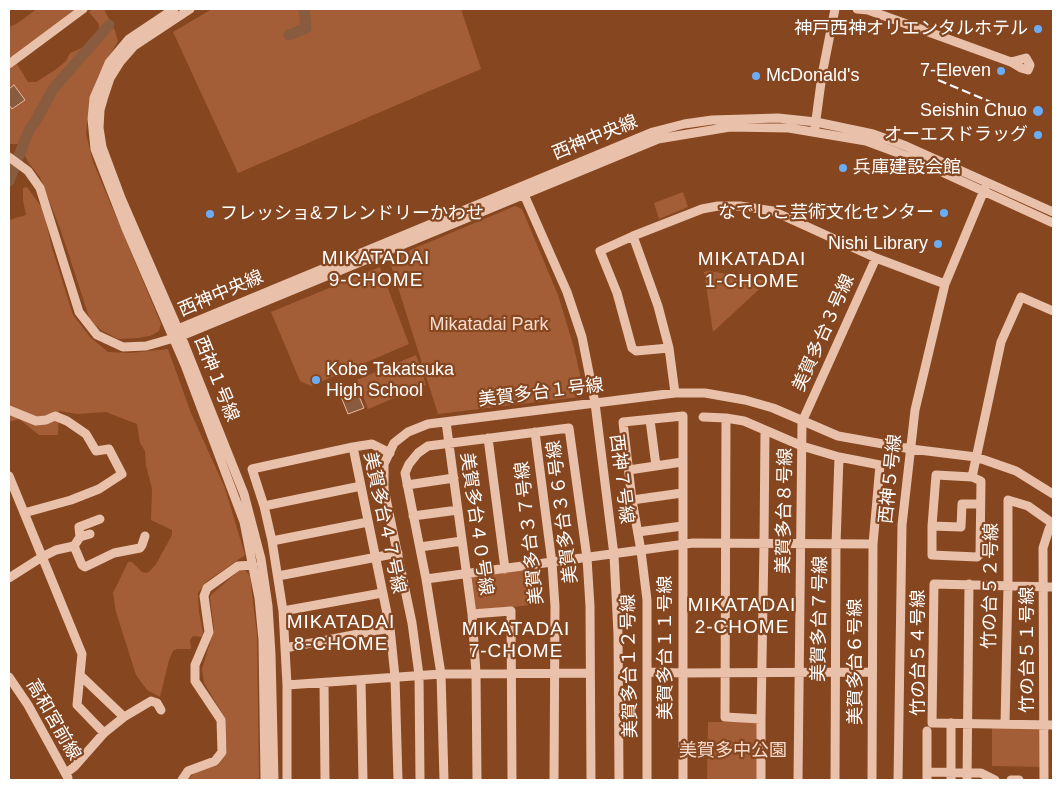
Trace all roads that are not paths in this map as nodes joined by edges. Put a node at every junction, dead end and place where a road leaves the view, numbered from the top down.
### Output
1 (83, 9) edge
2 (174, 9) edge
3 (190, 9) edge
4 (857, 9) edge
5 (835, 10) edge
6 (1011, 62) dead end
7 (9, 64) edge
8 (815, 127) junction
9 (9, 157) edge
10 (985, 187) junction
11 (522, 191) junction
12 (1053, 212) edge
13 (1053, 223) edge
14 (634, 236) junction
15 (876, 258) junction
16 (945, 284) junction
17 (1053, 311) edge
18 (178, 334) junction
19 (669, 348) junction
20 (675, 393) junction
21 (595, 403) junction
22 (9, 410) edge
23 (703, 416) dead end
24 (726, 418) junction
25 (650, 420) junction
26 (446, 422) junction
27 (802, 422) junction
28 (765, 431) junction
29 (535, 432) junction
30 (488, 438) junction
31 (449, 443) junction
32 (802, 446) junction
33 (353, 447) junction
34 (911, 449) junction
35 (390, 453) junction
36 (839, 457) junction
37 (976, 457) junction
38 (682, 462) junction
39 (656, 466) junction
40 (629, 470) junction
41 (9, 476) edge
42 (972, 477) junction
43 (454, 478) junction
44 (407, 485) junction
45 (361, 486) junction
46 (682, 493) junction
47 (1053, 494) edge
48 (632, 500) junction
49 (980, 504) junction
50 (264, 506) junction
51 (458, 510) junction
52 (24, 513) junction
53 (413, 516) junction
54 (100, 518) dead end
55 (368, 522) junction
56 (1053, 523) edge
57 (682, 526) junction
58 (932, 526) junction
59 (638, 532) junction
60 (90, 534) dead end
61 (145, 536) dead end
62 (80, 537) junction
63 (1050, 539) edge
64 (272, 540) junction
65 (462, 541) junction
66 (726, 544) junction
67 (764, 544) junction
68 (836, 544) junction
69 (873, 544) junction
70 (682, 545) junction
71 (801, 545) junction
72 (74, 546) junction
73 (420, 547) junction
74 (641, 551) junction
75 (398, 553) junction
76 (614, 555) junction
77 (42, 556) junction
78 (375, 558) junction
79 (587, 558) junction
80 (552, 563) junction
81 (254, 565) junction
82 (505, 569) junction
83 (466, 574) junction
84 (278, 576) junction
85 (9, 578) edge
86 (426, 579) junction
87 (969, 584) junction
88 (1008, 585) junction
89 (1049, 586) edge
90 (382, 593) junction
91 (283, 611) junction
92 (472, 614) junction
93 (390, 628) junction
94 (285, 648) junction
95 (647, 672) junction
96 (724, 672) junction
97 (761, 672) junction
98 (798, 672) junction
99 (835, 672) junction
100 (871, 672) junction
101 (476, 673) junction
102 (512, 673) junction
103 (554, 673) junction
104 (590, 673) junction
105 (683, 673) junction
106 (440, 674) junction
107 (418, 675) junction
108 (81, 676) junction
109 (395, 676) junction
110 (9, 677) edge
111 (361, 680) junction
112 (324, 683) junction
113 (287, 685) junction
114 (161, 710) dead end
115 (124, 718) junction
116 (761, 719) junction
117 (951, 723) junction
118 (969, 724) junction
119 (1004, 724) junction
120 (1049, 725) edge
121 (927, 731) dead end
122 (104, 733) junction
123 (927, 776) edge
124 (951, 776) edge
125 (968, 776) edge
126 (68, 778) edge
127 (182, 780) edge
128 (265, 780) edge
129 (274, 780) edge
130 (287, 780) edge
131 (326, 780) edge
132 (363, 780) edge
133 (398, 780) edge
134 (420, 780) edge
135 (444, 780) edge
136 (477, 780) edge
137 (512, 780) edge
138 (554, 780) edge
139 (591, 780) edge
140 (619, 780) edge
141 (647, 780) edge
142 (683, 780) edge
143 (761, 780) edge
144 (798, 780) edge
145 (835, 780) edge
146 (872, 780) edge
147 (898, 780) edge
148 (995, 780) edge
149 (1011, 780) edge
150 (1019, 780) edge
151 (1044, 780) edge

1 - 7 street
2 - 18 street, 西神１号線
3 - 18 street, 西神１号線
4 - 6 street
5 - 8 street
8 - 10 street, 西神中央線
8 - 11 street, 西神中央線
9 - 18 street, 西神中央線
10 - 12 street, 西神中央線
10 - 13 street, 西神中央線
10 - 16 street, 西神５号線
11 - 18 street, 西神中央線
11 - 21 street, 西神７号線
14 - 15 street
14 - 19 street
14 - 19 street
15 - 16 street
15 - 27 street, 美賀多台３号線
16 - 34 street, 西神５号線
17 - 37 street
18 - 81 street, 西神１号線
18 - 129 street, 西神１号線
19 - 20 street
20 - 21 street, 美賀多台１号線
20 - 27 street, 美賀多台１号線
21 - 26 street, 美賀多台１号線
21 - 76 street, 西神７号線
22 - 52 street
23 - 24 street, 美賀多台６号線
24 - 28 street, 美賀多台６号線
24 - 66 street
25 - 38 street, 美賀多台１１号線
25 - 39 street
25 - 40 street, 美賀多台１２号線
26 - 31 street, 美賀多台４０号線
26 - 35 street, 美賀多台１号線
27 - 32 street, 美賀多台８号線
27 - 34 street, 美賀多台１号線
28 - 32 street, 美賀多台６号線
28 - 67 street
29 - 30 street, 美賀多台３６号線
29 - 79 street, 美賀多台３６号線
29 - 80 street, 美賀多台３７号線
30 - 31 street, 美賀多台３６号線
30 - 82 street
31 - 43 street, 美賀多台４０号線
31 - 44 street, 美賀多台３６号線
32 - 36 street, 美賀多台６号線
32 - 71 street, 美賀多台８号線
33 - 35 street
33 - 45 street, 美賀多台４７号線
33 - 50 street, 美賀多台４７号線
34 - 37 street, 美賀多台１号線
34 - 147 street, 西神５号線
35 - 75 street, 美賀多台１号線
36 - 68 street, 美賀多台７号線
36 - 69 street, 美賀多台６号線
37 - 42 street
37 - 47 street, 美賀多台１号線
38 - 39 street
38 - 46 street, 美賀多台１１号線
39 - 40 street
40 - 48 street, 美賀多台１２号線
41 - 52 street
42 - 49 street
42 - 58 street
43 - 44 street
43 - 51 street, 美賀多台４０号線
44 - 53 street, 美賀多台３６号線
45 - 50 street
45 - 55 street, 美賀多台４７号線
46 - 48 street
46 - 57 street, 美賀多台１１号線
48 - 59 street, 美賀多台１２号線
49 - 58 street
49 - 58 street
50 - 64 street, 美賀多台４７号線
51 - 53 street
51 - 65 street, 美賀多台４０号線
52 - 77 street
53 - 73 street, 美賀多台３６号線
54 - 62 street
55 - 64 street
55 - 78 street, 美賀多台４７号線
56 - 63 street, 竹の台５１号線
56 - 88 street, 竹の台５２号線
57 - 59 street
57 - 70 street, 美賀多台１１号線
59 - 74 street, 美賀多台１２号線
60 - 62 street
61 - 72 street
62 - 72 street
63 - 89 street, 竹の台５１号線
64 - 84 street, 美賀多台４７号線
65 - 73 street
65 - 83 street, 美賀多台４０号線
66 - 67 street
66 - 70 street
66 - 96 street
67 - 71 street
67 - 97 street
68 - 69 street
68 - 71 street
68 - 99 street, 美賀多台７号線
69 - 100 street, 美賀多台６号線
70 - 74 street
70 - 105 street, 美賀多台１１号線
71 - 98 street, 美賀多台８号線
72 - 77 street
73 - 86 street, 美賀多台３６号線
74 - 76 street
74 - 95 street, 美賀多台１２号線
75 - 78 street
75 - 107 street, 美賀多台１号線
76 - 79 street
76 - 140 street, 西神７号線
77 - 85 street
77 - 108 street
78 - 84 street
78 - 90 street, 美賀多台４７号線
79 - 80 street
79 - 104 street, 美賀多台３６号線
80 - 82 street
80 - 103 street, 美賀多台３７号線
81 - 127 street
81 - 128 street, 西神１号線
82 - 83 street
83 - 86 street
83 - 92 street, 美賀多台４０号線
84 - 91 street, 美賀多台４７号線
86 - 106 street, 美賀多台３６号線
87 - 88 street, 竹の台５４号線
87 - 117 street, 竹の台５４号線
87 - 118 street
88 - 89 street, 竹の台５４号線
88 - 119 street, 竹の台５２号線
89 - 120 street, 竹の台５１号線
90 - 91 street
90 - 93 street, 美賀多台４７号線
91 - 94 street, 美賀多台４７号線
92 - 101 street, 美賀多台４０号線
92 - 102 street
93 - 94 street
93 - 109 street, 美賀多台４７号線
94 - 113 street, 美賀多台４７号線
95 - 105 street
95 - 141 street, 美賀多台１２号線
96 - 97 street
96 - 105 street
96 - 116 street
97 - 98 street
97 - 116 street
98 - 99 street
98 - 144 street, 美賀多台８号線
99 - 100 street
99 - 145 street, 美賀多台７号線
100 - 146 street, 美賀多台６号線
101 - 102 street
101 - 106 street
101 - 136 street, 美賀多台４０号線
102 - 103 street
102 - 137 street
103 - 104 street
103 - 138 street, 美賀多台３７号線
104 - 139 street, 美賀多台３６号線
105 - 142 street, 美賀多台１１号線
106 - 107 street
106 - 135 street, 美賀多台３６号線
107 - 109 street
107 - 134 street, 美賀多台１号線
108 - 115 street
108 - 122 street
109 - 111 street
109 - 133 street, 美賀多台４７号線
110 - 126 street, 高和宮前線
111 - 112 street
111 - 132 street
112 - 113 street
112 - 131 street
113 - 130 street, 美賀多台４７号線
114 - 115 street
115 - 122 street
116 - 143 street
117 - 118 street, 竹の台５４号線
117 - 124 street
118 - 119 street, 竹の台５４号線
118 - 125 street
119 - 120 street, 竹の台５４号線
120 - 151 street, 竹の台５１号線
121 - 123 street
122 - 126 street
123 - 124 street
124 - 125 street
125 - 148 street
149 - 150 street

